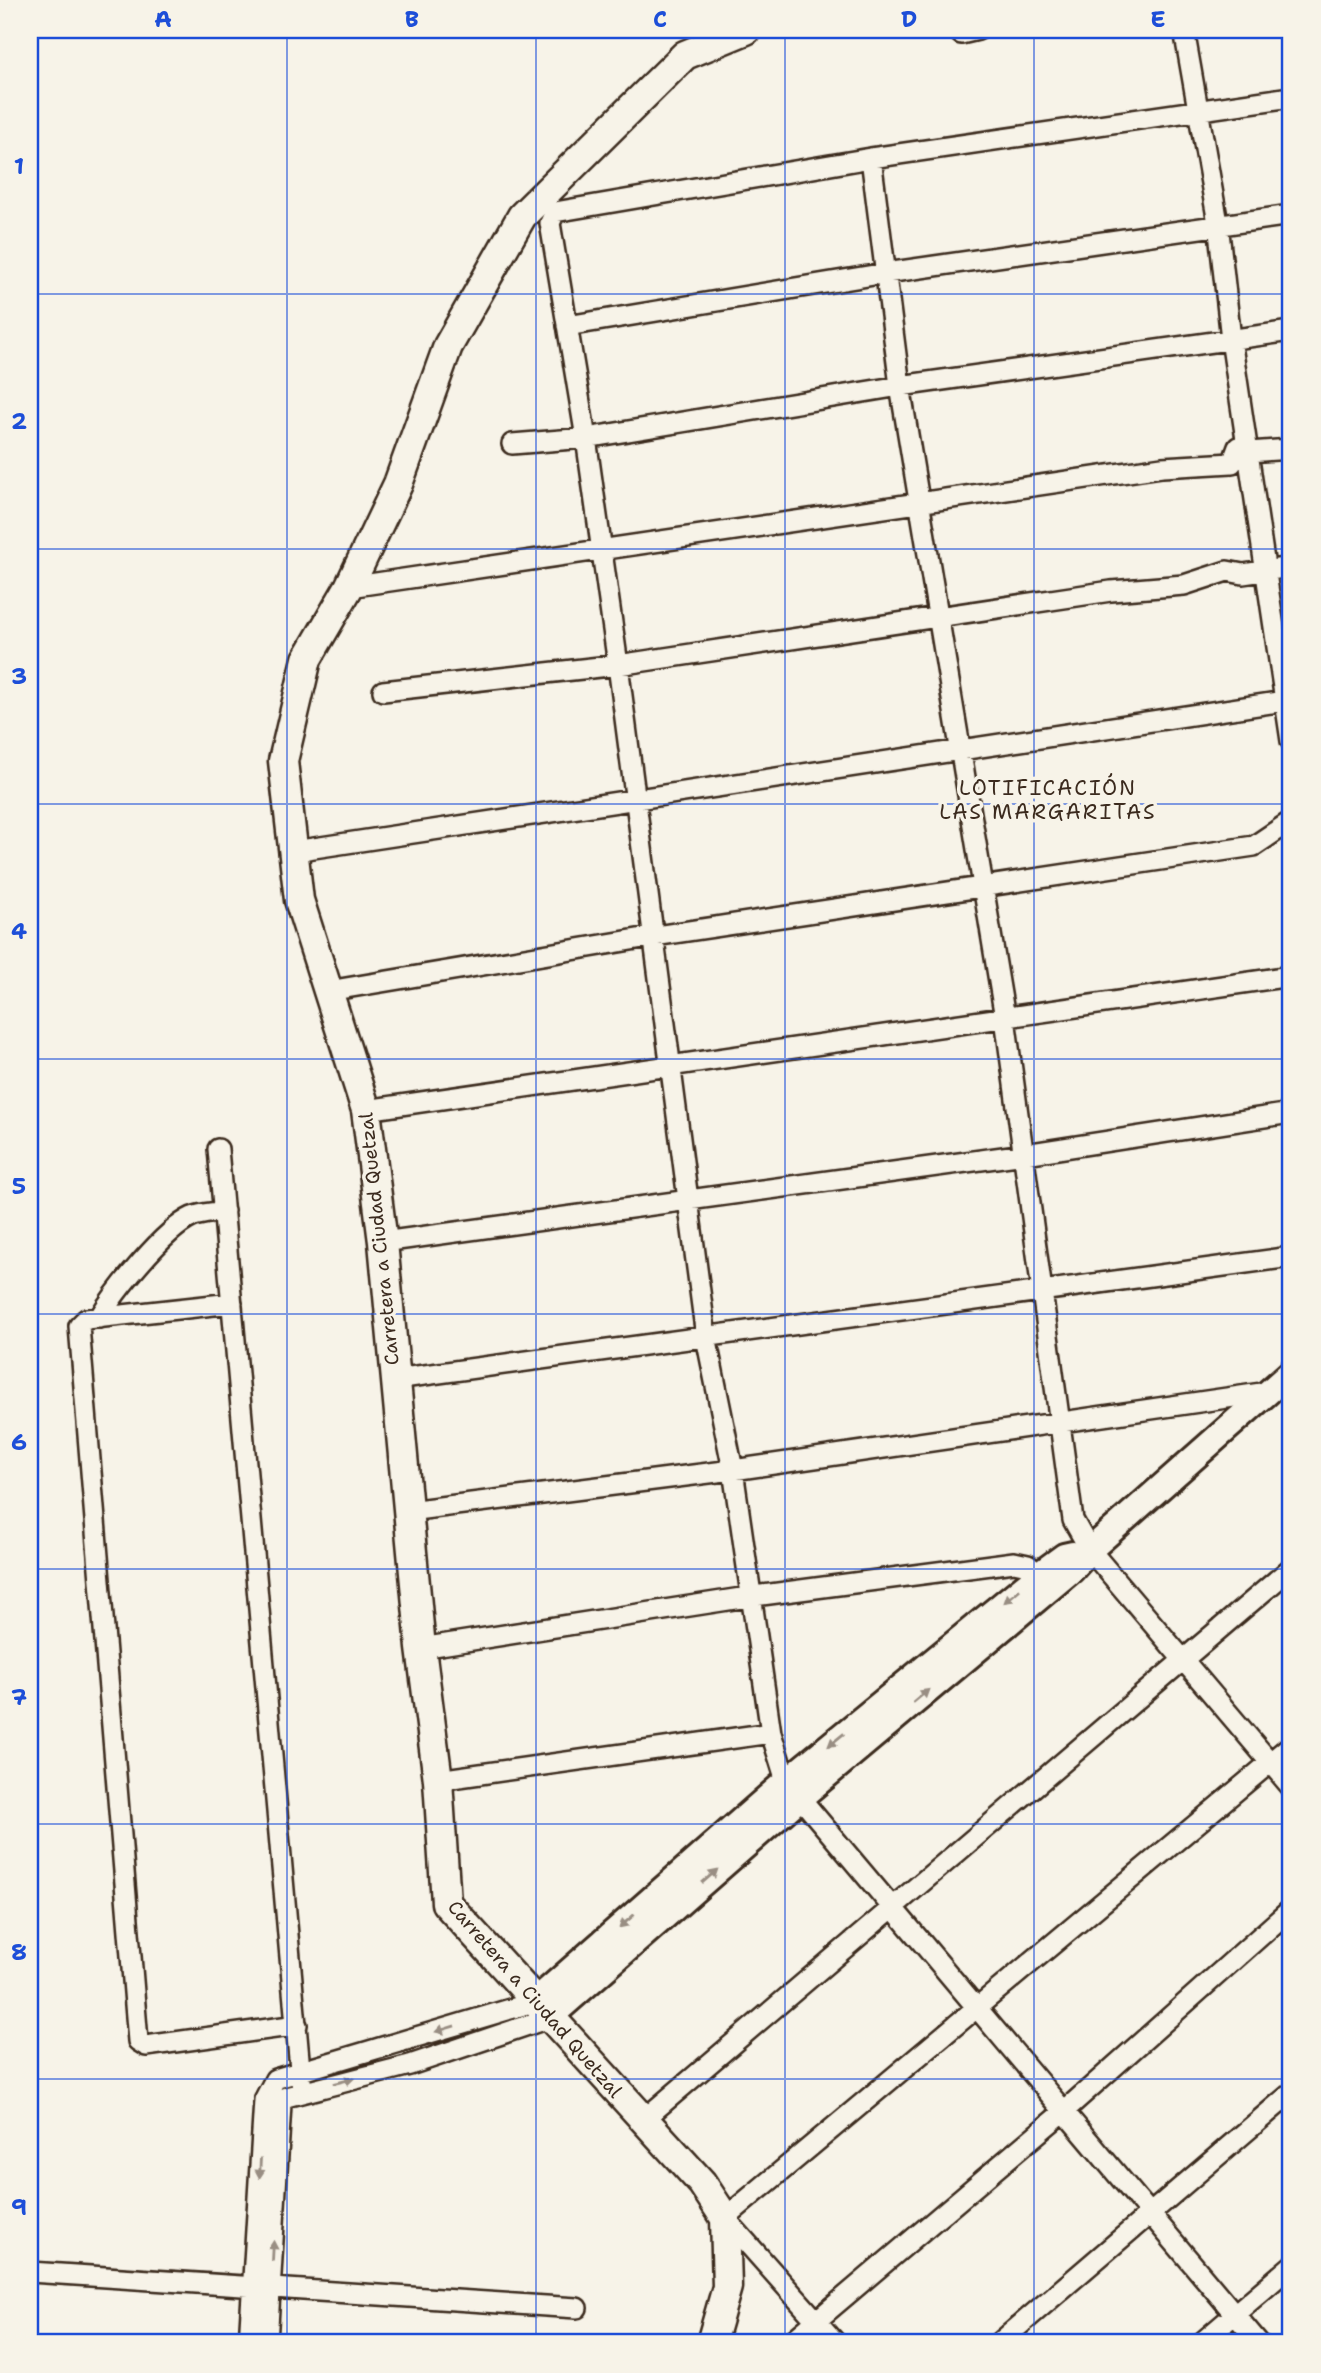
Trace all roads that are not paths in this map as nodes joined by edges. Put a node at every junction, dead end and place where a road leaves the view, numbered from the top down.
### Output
1 (746, 30) edge
2 (1184, 30) edge
3 (1291, 97) edge
4 (1197, 110) junction
5 (872, 158) junction
6 (1291, 215) edge
7 (1218, 223) junction
8 (886, 273) junction
9 (567, 326) junction
10 (1291, 331) edge
11 (1231, 339) junction
12 (900, 386) junction
13 (586, 438) junction
14 (512, 444) dead end
15 (1291, 449) edge
16 (1249, 452) junction
17 (919, 503) junction
18 (600, 552) junction
19 (1291, 567) edge
20 (1265, 569) junction
21 (349, 587) junction
22 (938, 617) junction
23 (618, 665) junction
24 (383, 691) dead end
25 (1287, 700) edge
26 (1291, 741) edge
27 (958, 751) junction
28 (634, 800) junction
29 (1291, 821) edge
30 (293, 851) junction
31 (982, 889) junction
32 (656, 936) junction
33 (1291, 976) edge
34 (328, 991) junction
35 (1005, 1018) junction
36 (671, 1065) junction
37 (366, 1110) junction
38 (1291, 1112) edge
39 (218, 1149) dead end
40 (1024, 1154) junction
41 (689, 1199) junction
42 (224, 1211) junction
43 (383, 1242) junction
44 (1291, 1257) edge
45 (1042, 1293) junction
46 (232, 1303) junction
47 (99, 1318) junction
48 (706, 1336) junction
49 (1291, 1372) edge
50 (395, 1379) junction
51 (1268, 1392) junction
52 (1058, 1421) junction
53 (733, 1470) junction
54 (408, 1511) junction
55 (1090, 1550) junction
56 (1291, 1568) edge
57 (1045, 1581) junction
58 (754, 1596) junction
59 (421, 1648) junction
60 (1183, 1659) junction
61 (771, 1733) junction
62 (1291, 1745) edge
63 (1271, 1763) junction
64 (438, 1780) junction
65 (1291, 1787) edge
66 (793, 1790) junction
67 (891, 1907) junction
68 (1291, 1909) edge
69 (541, 2010) junction
70 (977, 2010) junction
71 (472, 2021) junction
72 (297, 2025) junction
73 (404, 2042) junction
74 (477, 2042) junction
75 (410, 2065) junction
76 (301, 2068) junction
77 (302, 2092) junction
78 (1291, 2093) edge
79 (1063, 2112) junction
80 (642, 2121) junction
81 (1149, 2214) junction
82 (725, 2218) junction
83 (1291, 2266) edge
84 (30, 2272) edge
85 (261, 2288) junction
86 (577, 2308) dead end
87 (1235, 2314) junction
88 (817, 2320) junction
89 (249, 2343) edge
90 (267, 2343) edge
91 (711, 2343) edge
92 (790, 2343) edge
93 (836, 2343) edge
94 (999, 2343) edge
95 (1201, 2343) edge
96 (1259, 2343) edge

1 - 21 main road, Carretera a Ciudad Quetzal
2 - 4 street
3 - 4 street
4 - 5 street
4 - 7 street
5 - 8 street
5 - 9 street
6 - 7 street
7 - 8 street
7 - 11 street
8 - 9 street
8 - 12 street
9 - 13 street
10 - 11 street
11 - 12 street
11 - 16 street
12 - 13 street
12 - 17 street
13 - 14 street
13 - 18 street
15 - 16 street
16 - 17 street
16 - 20 street
17 - 18 street
17 - 22 street
18 - 21 street
18 - 23 street
19 - 20 street
20 - 22 street
20 - 25 street
21 - 30 main road, Carretera a Ciudad Quetzal
22 - 23 street
22 - 27 street
23 - 24 street
23 - 28 street
25 - 26 street
25 - 27 street
27 - 28 street
27 - 31 street
28 - 30 street
28 - 32 street
29 - 31 street
30 - 34 main road, Carretera a Ciudad Quetzal
31 - 32 street
31 - 35 street
32 - 34 street
32 - 36 street
33 - 35 street
34 - 37 main road, Carretera a Ciudad Quetzal
35 - 36 street
35 - 40 street
36 - 37 street
36 - 41 street
37 - 43 main road, Carretera a Ciudad Quetzal
38 - 40 street
39 - 42 street
40 - 41 street
40 - 45 street
41 - 43 street
41 - 48 street
42 - 46 street
42 - 47 street
43 - 50 main road, Carretera a Ciudad Quetzal
44 - 45 street
45 - 48 street
45 - 52 street
46 - 47 street
46 - 72 street
47 - 72 street
48 - 50 street
48 - 53 street
49 - 51 street
50 - 54 main road, Carretera a Ciudad Quetzal
51 - 52 street
51 - 55 street
52 - 53 street
52 - 55 street
53 - 54 street
53 - 58 street
54 - 59 main road, Carretera a Ciudad Quetzal
55 - 57 street
55 - 60 street
56 - 60 street
57 - 58 street
57 - 66 street
58 - 59 street
58 - 61 street
59 - 64 main road, Carretera a Ciudad Quetzal
60 - 63 street
60 - 67 street
61 - 64 street
61 - 66 street
62 - 63 street
63 - 65 street
63 - 70 street
64 - 69 main road, Carretera a Ciudad Quetzal
66 - 67 street
66 - 69 street
67 - 70 street
67 - 80 street
68 - 79 street
69 - 71 street
69 - 74 street
69 - 80 main road, Carretera a Ciudad Quetzal
70 - 79 street
70 - 82 street
71 -> 73 street
71 - 74 street
72 - 76 street
73 - 75 street
73 - 76 street
74 - 75 street
77 -> 75 street
76 - 77 street
76 -> 85 street
85 -> 77 street
78 - 81 street
79 - 81 street
79 - 88 street
80 - 82 main road, Carretera a Ciudad Quetzal
81 - 87 street
81 - 94 street
82 - 88 street
82 - 91 main road
83 - 87 street
84 - 85 street
85 - 86 street
85 - 89 street
85 - 90 street
87 - 95 street
87 - 96 street
88 - 92 street
88 - 93 street

